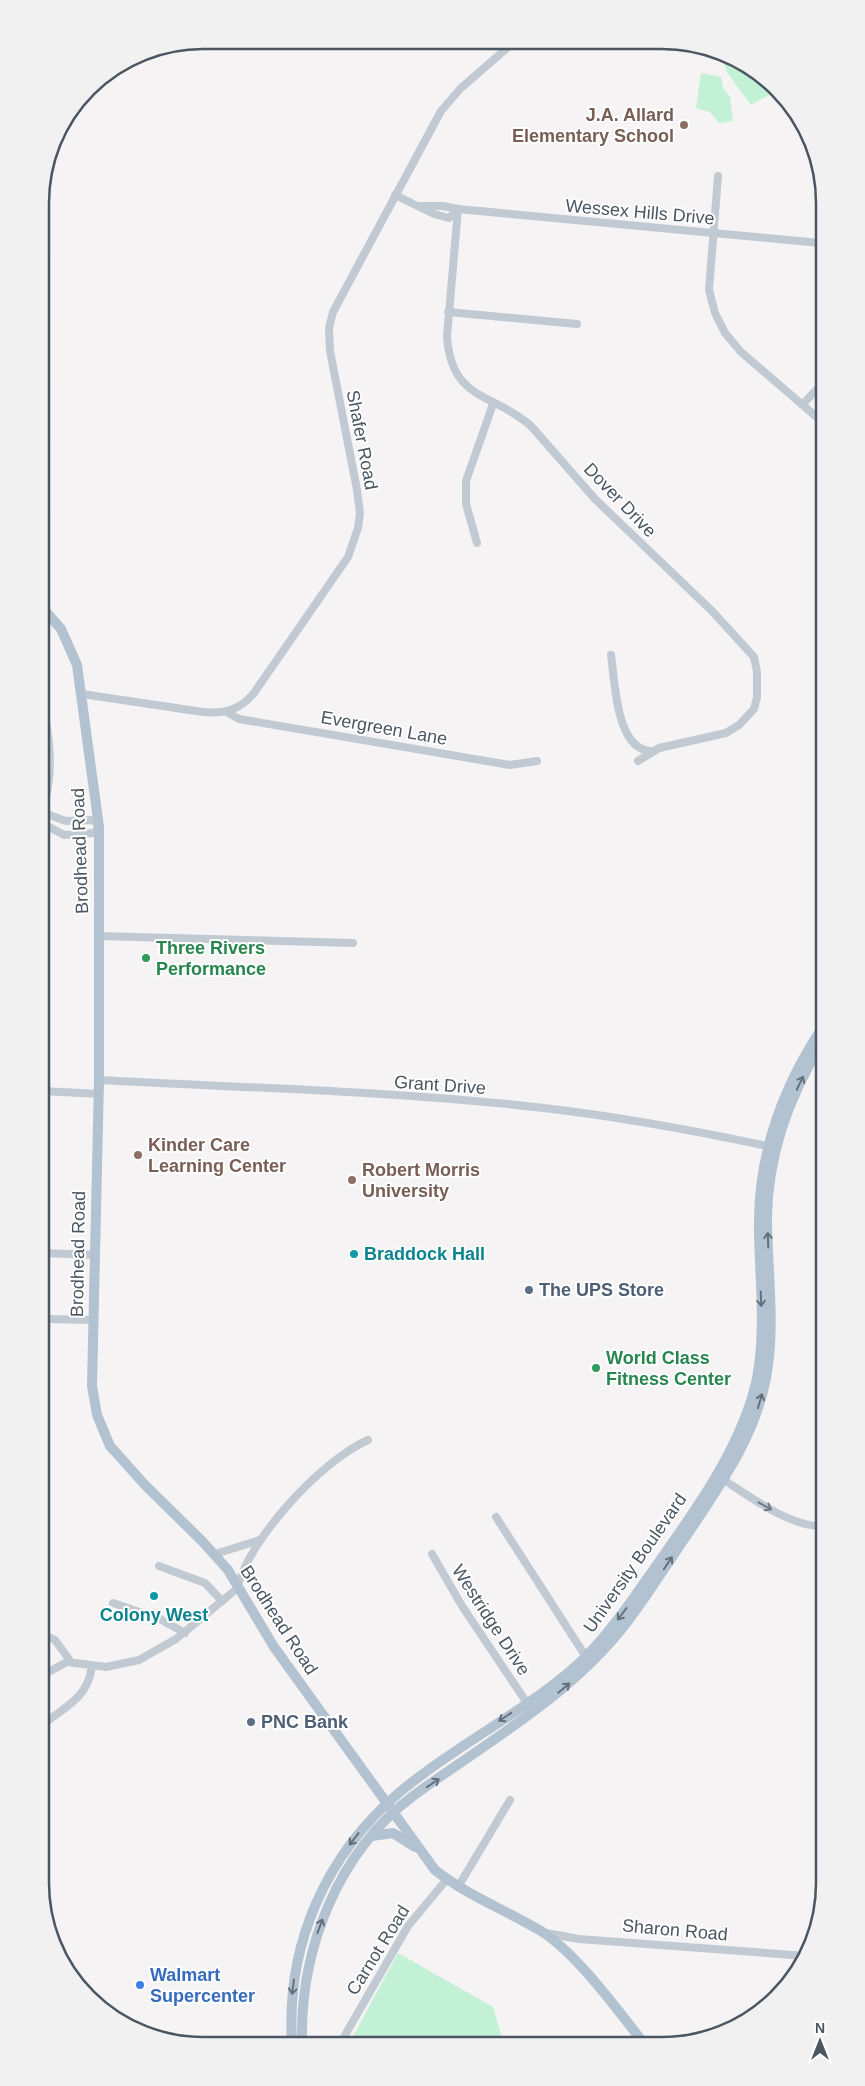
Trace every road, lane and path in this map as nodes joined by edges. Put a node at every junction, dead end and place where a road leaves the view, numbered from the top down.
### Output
1 (506, 49) edge
2 (718, 176) dead end
3 (394, 195) junction
4 (419, 206) junction
5 (458, 210) junction
6 (448, 218) junction
7 (456, 226) junction
8 (713, 234) junction
9 (816, 244) edge
10 (448, 312) junction
11 (577, 324) dead end
12 (816, 390) edge
13 (493, 404) junction
14 (803, 404) junction
15 (816, 416) edge
16 (477, 543) dead end
17 (49, 614) edge
18 (611, 655) dead end
19 (82, 694) junction
20 (227, 712) junction
21 (49, 740) edge
22 (651, 751) junction
23 (538, 761) dead end
24 (638, 761) dead end
25 (49, 781) edge
26 (49, 815) edge
27 (49, 826) edge
28 (99, 826) junction
29 (100, 936) junction
30 (353, 943) dead end
31 (816, 1038) edge
32 (816, 1055) edge
33 (99, 1080) junction
34 (49, 1091) edge
35 (99, 1094) junction
36 (772, 1147) junction
37 (49, 1253) edge
38 (94, 1254) junction
39 (49, 1319) edge
40 (93, 1320) junction
41 (368, 1440) dead end
42 (724, 1480) junction
43 (496, 1517) dead end
44 (816, 1527) edge
45 (260, 1540) junction
46 (215, 1554) junction
47 (432, 1554) dead end
48 (159, 1566) dead end
49 (239, 1586) junction
50 (222, 1601) junction
51 (113, 1603) dead end
52 (185, 1633) junction
53 (49, 1637) edge
54 (588, 1660) junction
55 (71, 1662) junction
56 (92, 1666) junction
57 (49, 1671) edge
58 (527, 1703) junction
59 (49, 1720) edge
60 (510, 1800) dead end
61 (388, 1803) junction
62 (394, 1813) junction
63 (372, 1836) junction
64 (420, 1850) junction
65 (447, 1879) junction
66 (458, 1887) junction
67 (542, 1932) junction
68 (798, 1955) edge
69 (292, 2037) edge
70 (302, 2037) edge
71 (344, 2037) edge
72 (639, 2037) edge

1 - 3 street, Shafer Road
2 - 8 street
3 - 4 street, Wessex Hills Drive
3 - 20 street, Shafer Road
4 - 5 street, Wessex Hills Drive
4 - 6 street, Wessex Hills Drive
5 - 6 street
5 - 7 street, Dover Drive
5 - 8 street, Wessex Hills Drive
6 - 7 street
7 - 10 street, Dover Drive
8 - 9 street, Wessex Hills Drive
8 - 14 street
10 - 11 street
10 - 13 street, Dover Drive
12 - 14 street
13 - 16 street
13 - 22 street, Dover Drive
14 - 15 street
17 - 19 main road, Brodhead Road
18 - 22 street
19 - 20 street
19 - 28 main road, Brodhead Road
20 - 23 street, Evergreen Lane
21 - 25 street
22 - 24 street
26 - 28 street
27 - 28 street
28 - 29 main road, Brodhead Road
29 - 30 street
29 - 33 main road, Brodhead Road
31 - 36 main road, University Boulevard
36 -> 32 main road, University Boulevard
33 - 35 main road, Brodhead Road
33 - 36 street, Grant Drive
34 - 35 street
35 - 38 main road, Brodhead Road
42 -> 36 main road, University Boulevard
36 -> 54 main road, University Boulevard
37 - 38 street
38 - 40 main road, Brodhead Road
39 - 40 street
40 - 46 main road, Brodhead Road
41 - 45 street
42 -> 44 street
54 -> 42 main road, University Boulevard
43 - 54 street
45 - 46 street
45 - 49 street
46 - 49 main road, Brodhead Road
47 - 58 street, Westridge Drive
48 - 50 street
49 - 50 street
49 - 61 main road, Brodhead Road
50 - 52 street
51 - 52 street
52 - 56 street
53 - 55 street
54 - 58 main road, University Boulevard
62 -> 54 main road, University Boulevard
55 - 56 street
55 - 57 street
56 - 59 street
58 -> 61 main road, University Boulevard
60 - 66 street
61 - 62 main road, Brodhead Road
61 -> 69 main road, University Boulevard
62 - 63 main road, University Boulevard
62 - 64 main road, Brodhead Road
63 - 64 main road
70 -> 63 main road, University Boulevard
64 - 65 main road, Brodhead Road
65 - 66 main road, Brodhead Road
65 - 71 street, Carnot Road
66 - 67 main road, Brodhead Road
67 - 68 street, Sharon Road
67 - 72 main road, Brodhead Road

